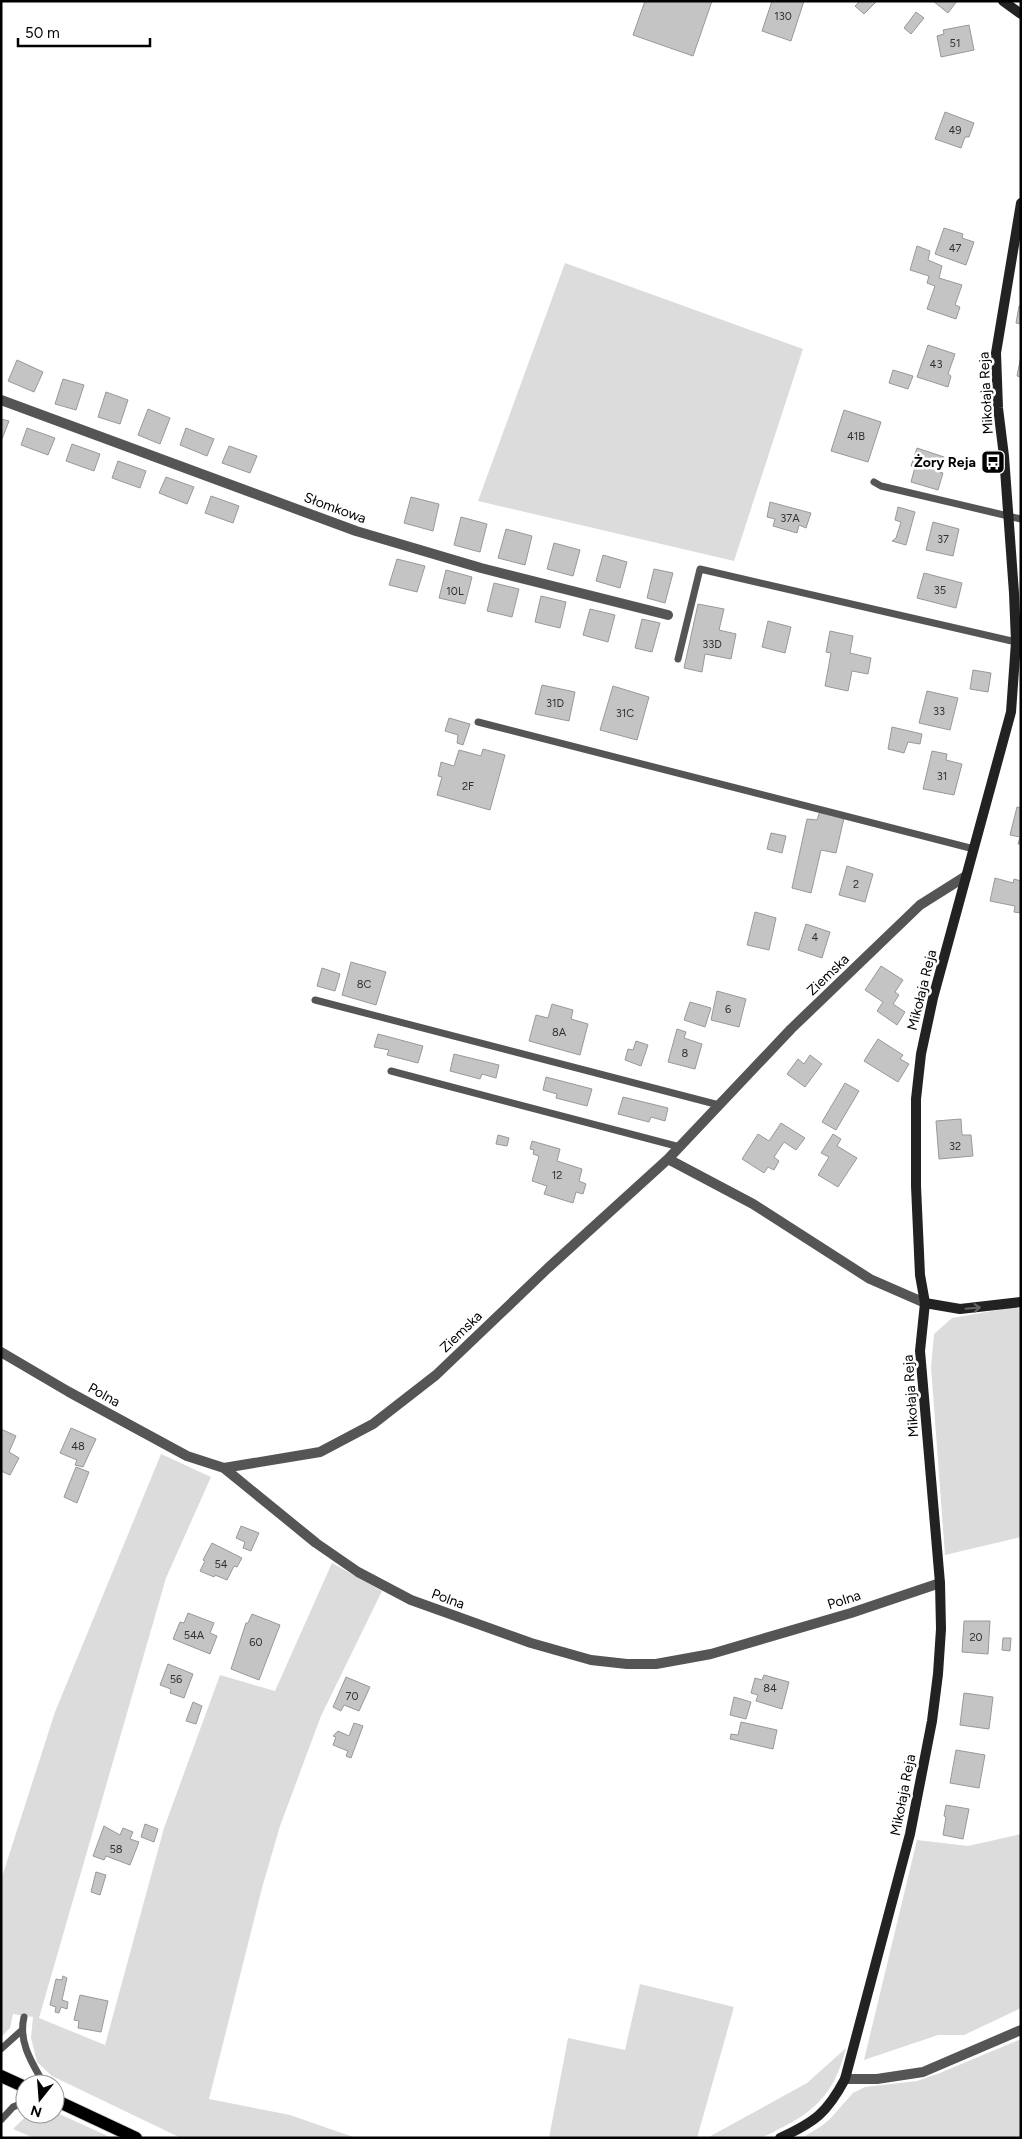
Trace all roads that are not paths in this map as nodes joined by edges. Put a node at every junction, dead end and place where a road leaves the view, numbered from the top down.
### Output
1 (1003, 1) edge
2 (1021, 14) edge
3 (1021, 203) edge
4 (1, 400) edge
5 (874, 482) dead end
6 (1008, 516) junction
7 (1021, 518) edge
8 (668, 615) dead end
9 (1016, 642) junction
10 (678, 659) dead end
11 (1016, 714) edge
12 (478, 722) dead end
13 (974, 849) junction
14 (966, 876) junction
15 (314, 1000) dead end
16 (391, 1071) dead end
17 (719, 1105) junction
18 (680, 1147) junction
19 (668, 1159) junction
20 (1021, 1302) edge
21 (925, 1303) junction
22 (1, 1352) edge
23 (224, 1468) junction
24 (940, 1583) junction
25 (24, 2017) dead end
26 (21, 2030) junction
27 (1021, 2030) edge
28 (1, 2049) edge
29 (38, 2074) edge
30 (1, 2076) edge
31 (845, 2079) junction
32 (15, 2082) edge
33 (65, 2105) edge
34 (15, 2107) edge
35 (1, 2120) edge
36 (136, 2138) edge
37 (780, 2138) edge

1 - 2 street
3 - 6 street, Mikołaja Reja
4 - 8 street, Słomkowa
5 - 6 lane
6 - 7 lane
6 - 9 street, Mikołaja Reja
9 - 10 lane
9 - 11 street, Mikołaja Reja
11 - 13 street, Mikołaja Reja
12 - 13 lane
13 - 14 street, Mikołaja Reja
14 - 17 street, Ziemska
14 - 21 street, Mikołaja Reja
15 - 17 lane
16 - 18 lane
17 - 18 street, Ziemska
18 - 19 street, Ziemska
19 - 21 street
19 - 23 street, Ziemska
21 -> 20 street
21 - 24 street, Mikołaja Reja
22 - 23 street, Polna
23 - 24 street, Polna
24 - 31 street, Mikołaja Reja
25 - 26 lane
26 - 28 lane
26 - 29 lane
27 - 31 street
30 - 32 main road
31 - 37 street, Mikołaja Reja
33 - 36 main road
34 - 35 lane

